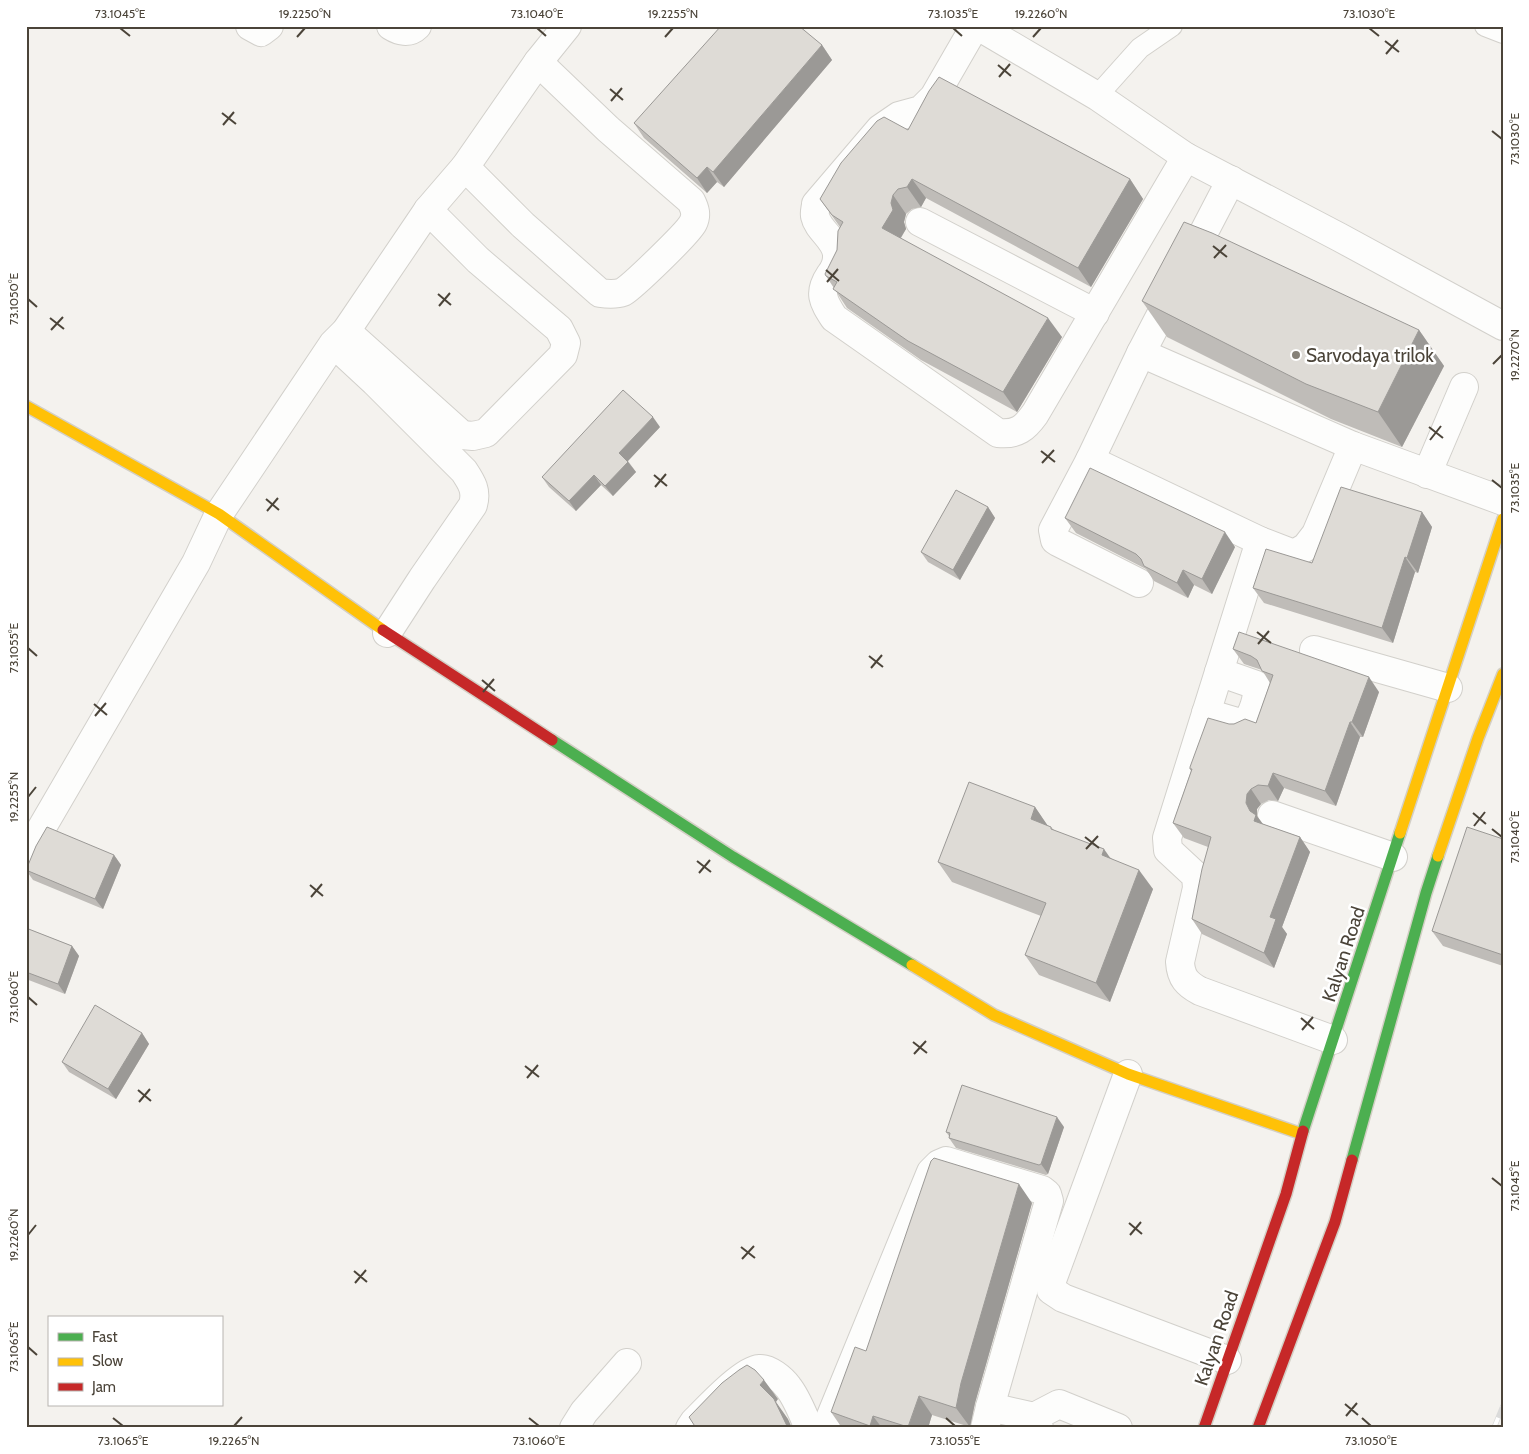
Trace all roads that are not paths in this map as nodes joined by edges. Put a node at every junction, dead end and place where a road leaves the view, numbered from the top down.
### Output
1 (250, 26) edge
2 (269, 26) edge
3 (391, 26) edge
4 (417, 26) edge
5 (567, 26) edge
6 (976, 26) edge
7 (1172, 26) edge
8 (1485, 26) edge
9 (1503, 33) edge
10 (538, 62) junction
11 (1097, 96) junction
12 (1186, 157) junction
13 (465, 167) junction
14 (1231, 180) junction
15 (428, 210) junction
16 (920, 222) dead end
17 (1095, 313) junction
18 (1503, 326) edge
19 (340, 337) junction
20 (1141, 353) junction
21 (1464, 387) dead end
22 (26, 406) edge
23 (1353, 446) junction
24 (1090, 460) junction
25 (1427, 474) junction
26 (1503, 501) edge
27 (219, 514) junction
28 (1503, 519) edge
29 (1260, 541) junction
30 (1138, 583) edge
31 (387, 633) junction
32 (1314, 650) dead end
33 (1219, 672) junction
34 (1503, 674) edge
35 (1448, 688) junction
36 (1206, 713) junction
37 (1272, 815) dead end
38 (30, 848) dead end
39 (1393, 857) junction
40 (1333, 1040) junction
41 (1128, 1074) junction
42 (1302, 1134) junction
43 (1227, 1360) junction
44 (626, 1363) dead end
45 (988, 1417) edge
46 (1037, 1422) edge
47 (574, 1428) edge
48 (690, 1428) edge
49 (809, 1428) edge
50 (826, 1428) edge
51 (1118, 1428) edge
52 (1204, 1428) edge
53 (1258, 1428) edge

1 - 2 street
3 - 4 street
5 - 10 street
6 - 11 street
6 - 17 street
7 - 11 lane
8 - 9 lane
10 - 13 street
10 - 13 street
11 - 12 street
12 - 14 street
12 - 17 street
13 - 15 street
14 - 18 street
14 - 20 street
15 - 19 street
15 - 19 street
16 - 17 street
19 - 27 street
19 - 31 street
20 - 23 street
20 - 24 street
21 - 25 street
22 - 27 main road
23 - 25 street
23 - 29 street
24 - 29 street
24 - 30 street
25 - 26 street
27 - 31 main road
27 - 38 street
28 - 35 main road, Kalyan Road
29 - 33 street
31 - 41 main road
32 - 35 street
33 - 36 street
33 - 36 street
34 - 53 main road
35 - 39 main road, Kalyan Road
36 - 40 street
37 - 39 street
39 - 40 main road, Kalyan Road
40 - 42 main road, Kalyan Road
41 - 42 main road
41 - 43 street
42 - 43 main road, Kalyan Road
43 - 52 main road, Kalyan Road
44 - 47 street
45 - 46 street
45 - 50 street
46 - 51 street
48 - 49 street

